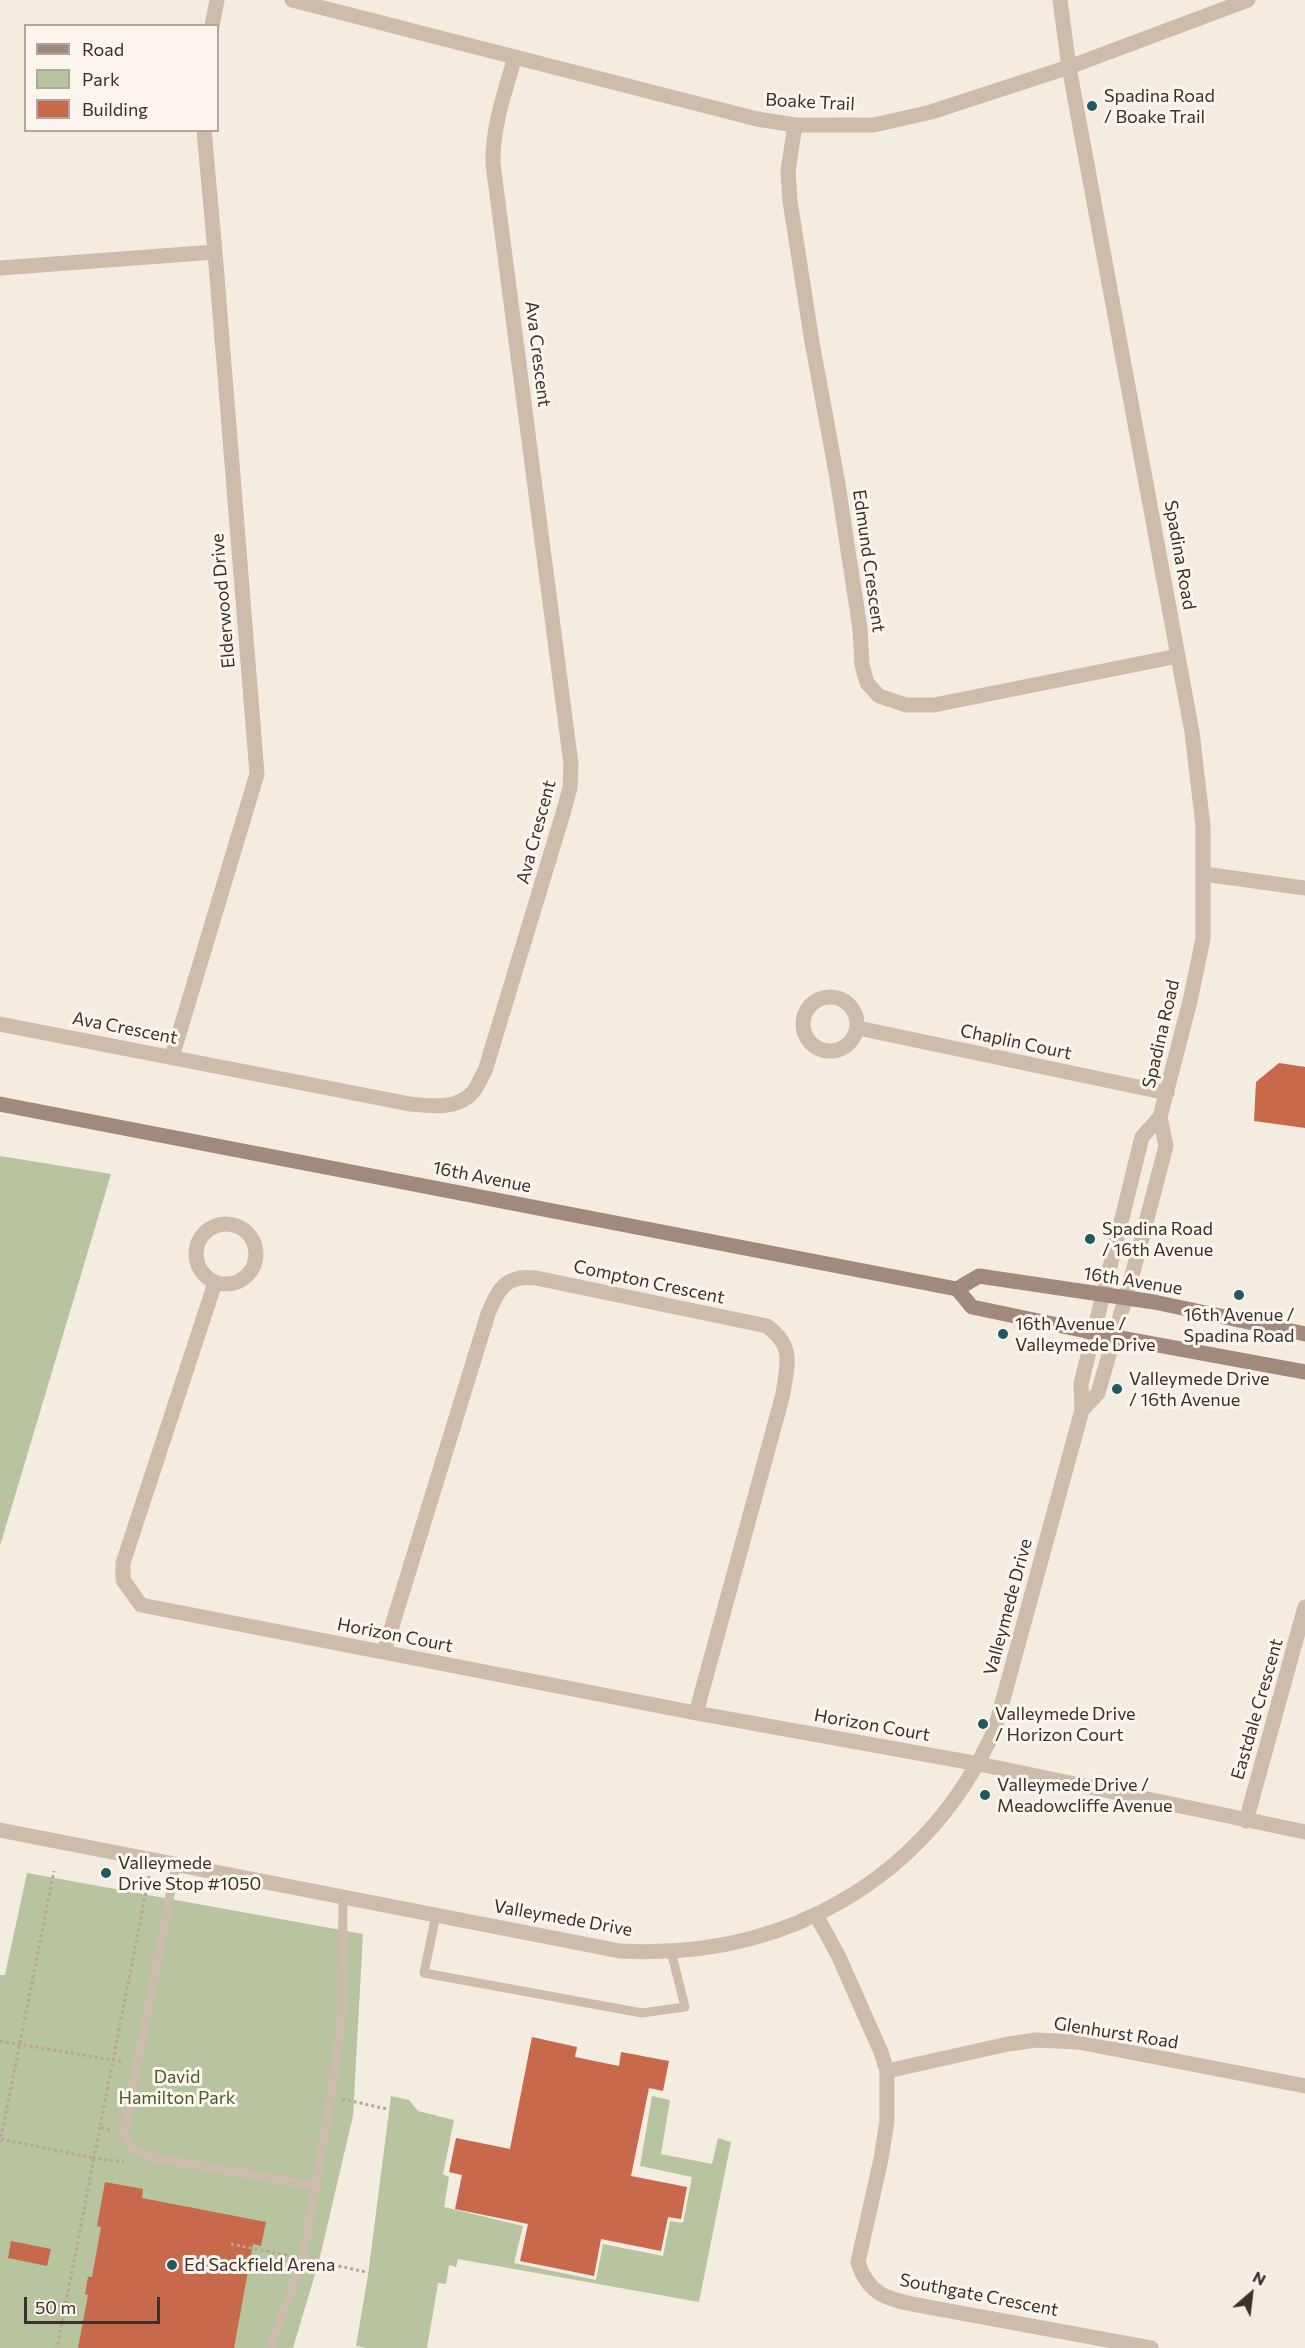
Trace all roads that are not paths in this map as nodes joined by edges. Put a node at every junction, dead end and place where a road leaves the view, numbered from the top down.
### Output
1 (217, 0) edge
2 (292, 0) edge
3 (1060, 0) edge
4 (1248, 0) edge
5 (212, 24) edge
6 (515, 57) junction
7 (1069, 67) junction
8 (795, 125) junction
9 (204, 132) edge
10 (215, 252) junction
11 (0, 268) edge
12 (1178, 656) junction
13 (1204, 874) junction
14 (1305, 888) edge
15 (0, 1024) edge
16 (858, 1028) dead end
17 (172, 1057) junction
18 (1167, 1093) junction
19 (0, 1104) edge
20 (1160, 1117) junction
21 (215, 1282) junction
22 (957, 1289) junction
23 (1103, 1295) junction
24 (1126, 1298) junction
25 (1093, 1331) junction
26 (1305, 1334) edge
27 (1115, 1337) junction
28 (1305, 1372) edge
29 (1082, 1410) junction
30 (1305, 1608) edge
31 (384, 1652) junction
32 (696, 1713) junction
33 (979, 1764) junction
34 (1246, 1821) junction
35 (0, 1830) edge
36 (1305, 1832) edge
37 (176, 1864) junction
38 (343, 1897) junction
39 (436, 1915) junction
40 (816, 1915) junction
41 (671, 1951) junction
42 (887, 2071) junction
43 (1305, 2086) edge
44 (316, 2186) junction
45 (270, 2348) edge
46 (1151, 2348) edge

1 - 5 street
2 - 6 street, Boake Trail
3 - 7 street, Spadina Road
4 - 7 street, Boake Trail
6 - 8 street, Boake Trail
6 - 17 street, Ava Crescent
7 - 8 street, Boake Trail
7 - 12 street, Spadina Road
8 - 12 street, Edmund Crescent
9 - 10 street, Elderwood Drive
10 - 11 street
10 - 17 street, Elderwood Drive
12 - 13 street, Spadina Road
13 - 14 street
13 - 18 street, Spadina Road
15 - 17 street, Ava Crescent
16 - 18 street, Chaplin Court
18 - 20 street, Spadina Road
19 - 22 main road, 16th Avenue
20 - 23 street, Spadina Road
20 - 24 street, Spadina Road
21 - 21 street
21 - 31 street, Horizon Court
22 - 23 main road, 16th Avenue
22 - 25 main road
23 - 24 main road, 16th Avenue
23 - 25 street, Spadina Road
24 - 26 main road, 16th Avenue
24 - 27 street, Spadina Road
25 - 27 main road
25 - 29 street, Valleymede Drive
27 - 28 main road
27 - 29 street, Valleymede Drive
29 - 33 street, Valleymede Drive
30 - 34 street, Eastdale Crescent
31 - 32 street, Horizon Court
31 - 32 street, Compton Crescent
32 - 33 street, Horizon Court
33 - 34 street, Horizon Court
33 - 40 street, Valleymede Drive
34 - 36 street, Horizon Court
35 - 37 street, Valleymede Drive
37 - 38 street, Valleymede Drive
37 - 44 lane
38 - 39 street, Valleymede Drive
38 - 44 lane
39 - 41 street, Valleymede Drive
39 - 41 lane
40 - 41 street, Valleymede Drive
40 - 42 street, Southgate Crescent
42 - 43 street, Glenhurst Road
42 - 46 street, Southgate Crescent
44 - 45 lane

